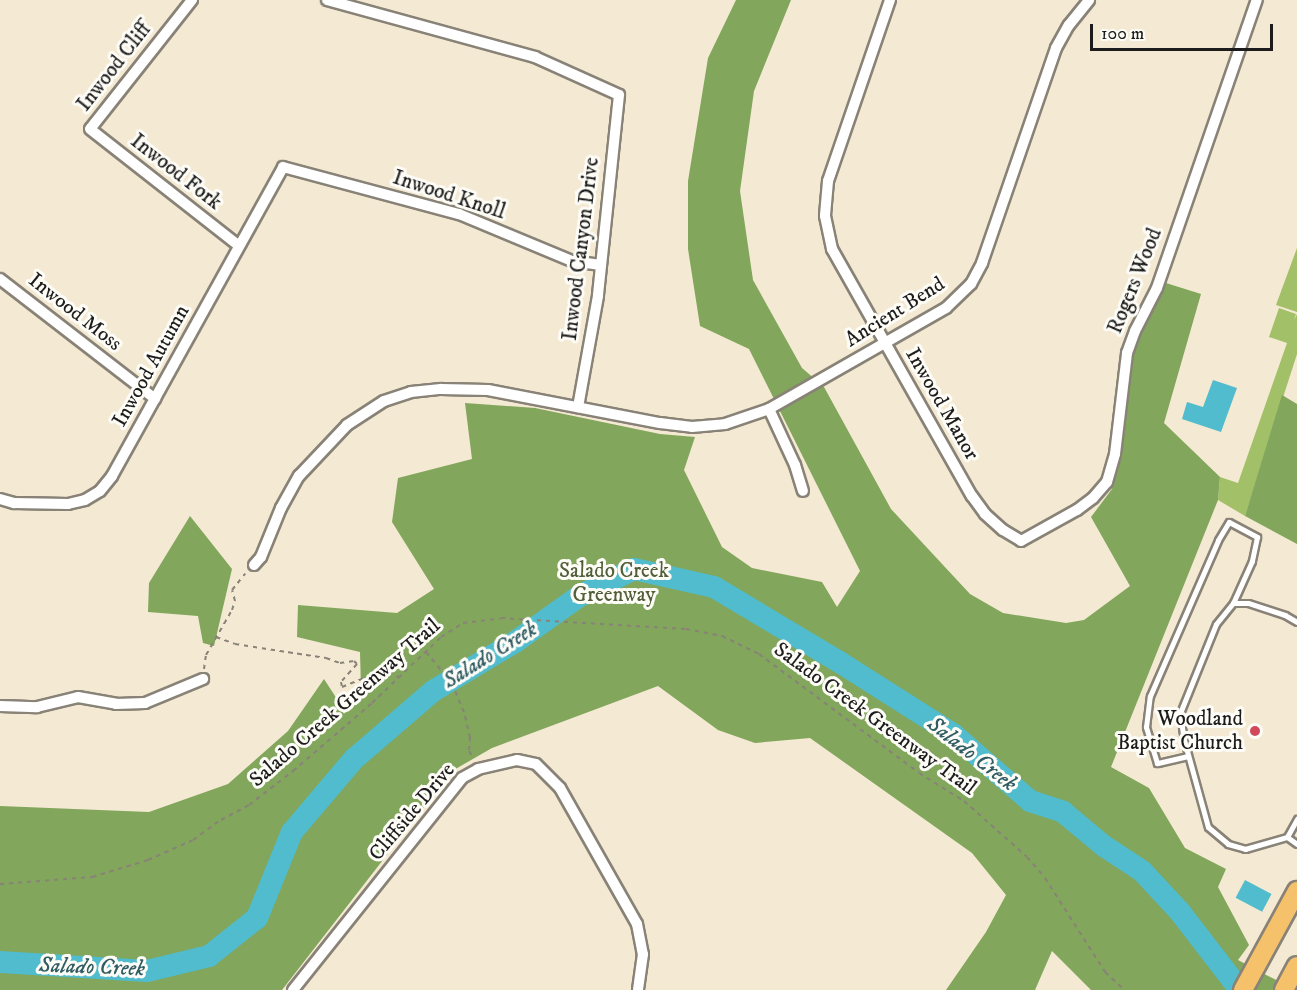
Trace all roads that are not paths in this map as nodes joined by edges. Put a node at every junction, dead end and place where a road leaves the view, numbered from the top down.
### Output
1 (192, 0) edge
2 (327, 0) edge
3 (890, 0) edge
4 (1089, 0) edge
5 (1257, 0) edge
6 (90, 129) joint
7 (283, 167) joint
8 (239, 246) junction
9 (601, 265) junction
10 (0, 279) edge
11 (885, 344) junction
12 (154, 399) junction
13 (578, 407) junction
14 (769, 409) junction
15 (803, 491) dead end
16 (0, 500) edge
17 (1021, 541) joint
18 (254, 565) road end
19 (1233, 603) junction
20 (1297, 622) edge
21 (203, 679) road end
22 (0, 706) edge
23 (1188, 756) junction
24 (1297, 819) edge
25 (1287, 837) junction
26 (1297, 844) edge
27 (1297, 891) edge
28 (293, 990) edge
29 (638, 990) edge
30 (1243, 990) edge

1 - 6 street, Inwood Cliff
2 - 9 street, Inwood Canyon Drive
3 - 11 street, Inwood Manor
4 - 11 street, Ancient Bend
5 - 17 street, Rogers Wood
6 - 8 street, Inwood Fork
7 - 8 street, Inwood Autumn
7 - 9 street, Inwood Knoll
8 - 12 street, Inwood Autumn
9 - 13 street, Inwood Canyon Drive
10 - 12 street, Inwood Moss
11 - 14 street, Ancient Bend
11 - 17 street, Inwood Manor
12 - 16 street, Inwood Autumn
13 - 14 street, Ancient Bend
13 - 18 street, Ancient Bend
14 - 15 street
19 - 20 lane
19 - 23 lane
19 - 23 lane
21 - 22 street
23 - 25 lane
24 - 25 lane
25 - 26 lane
27 - 30 main road
28 - 29 street, Cliffside Drive

